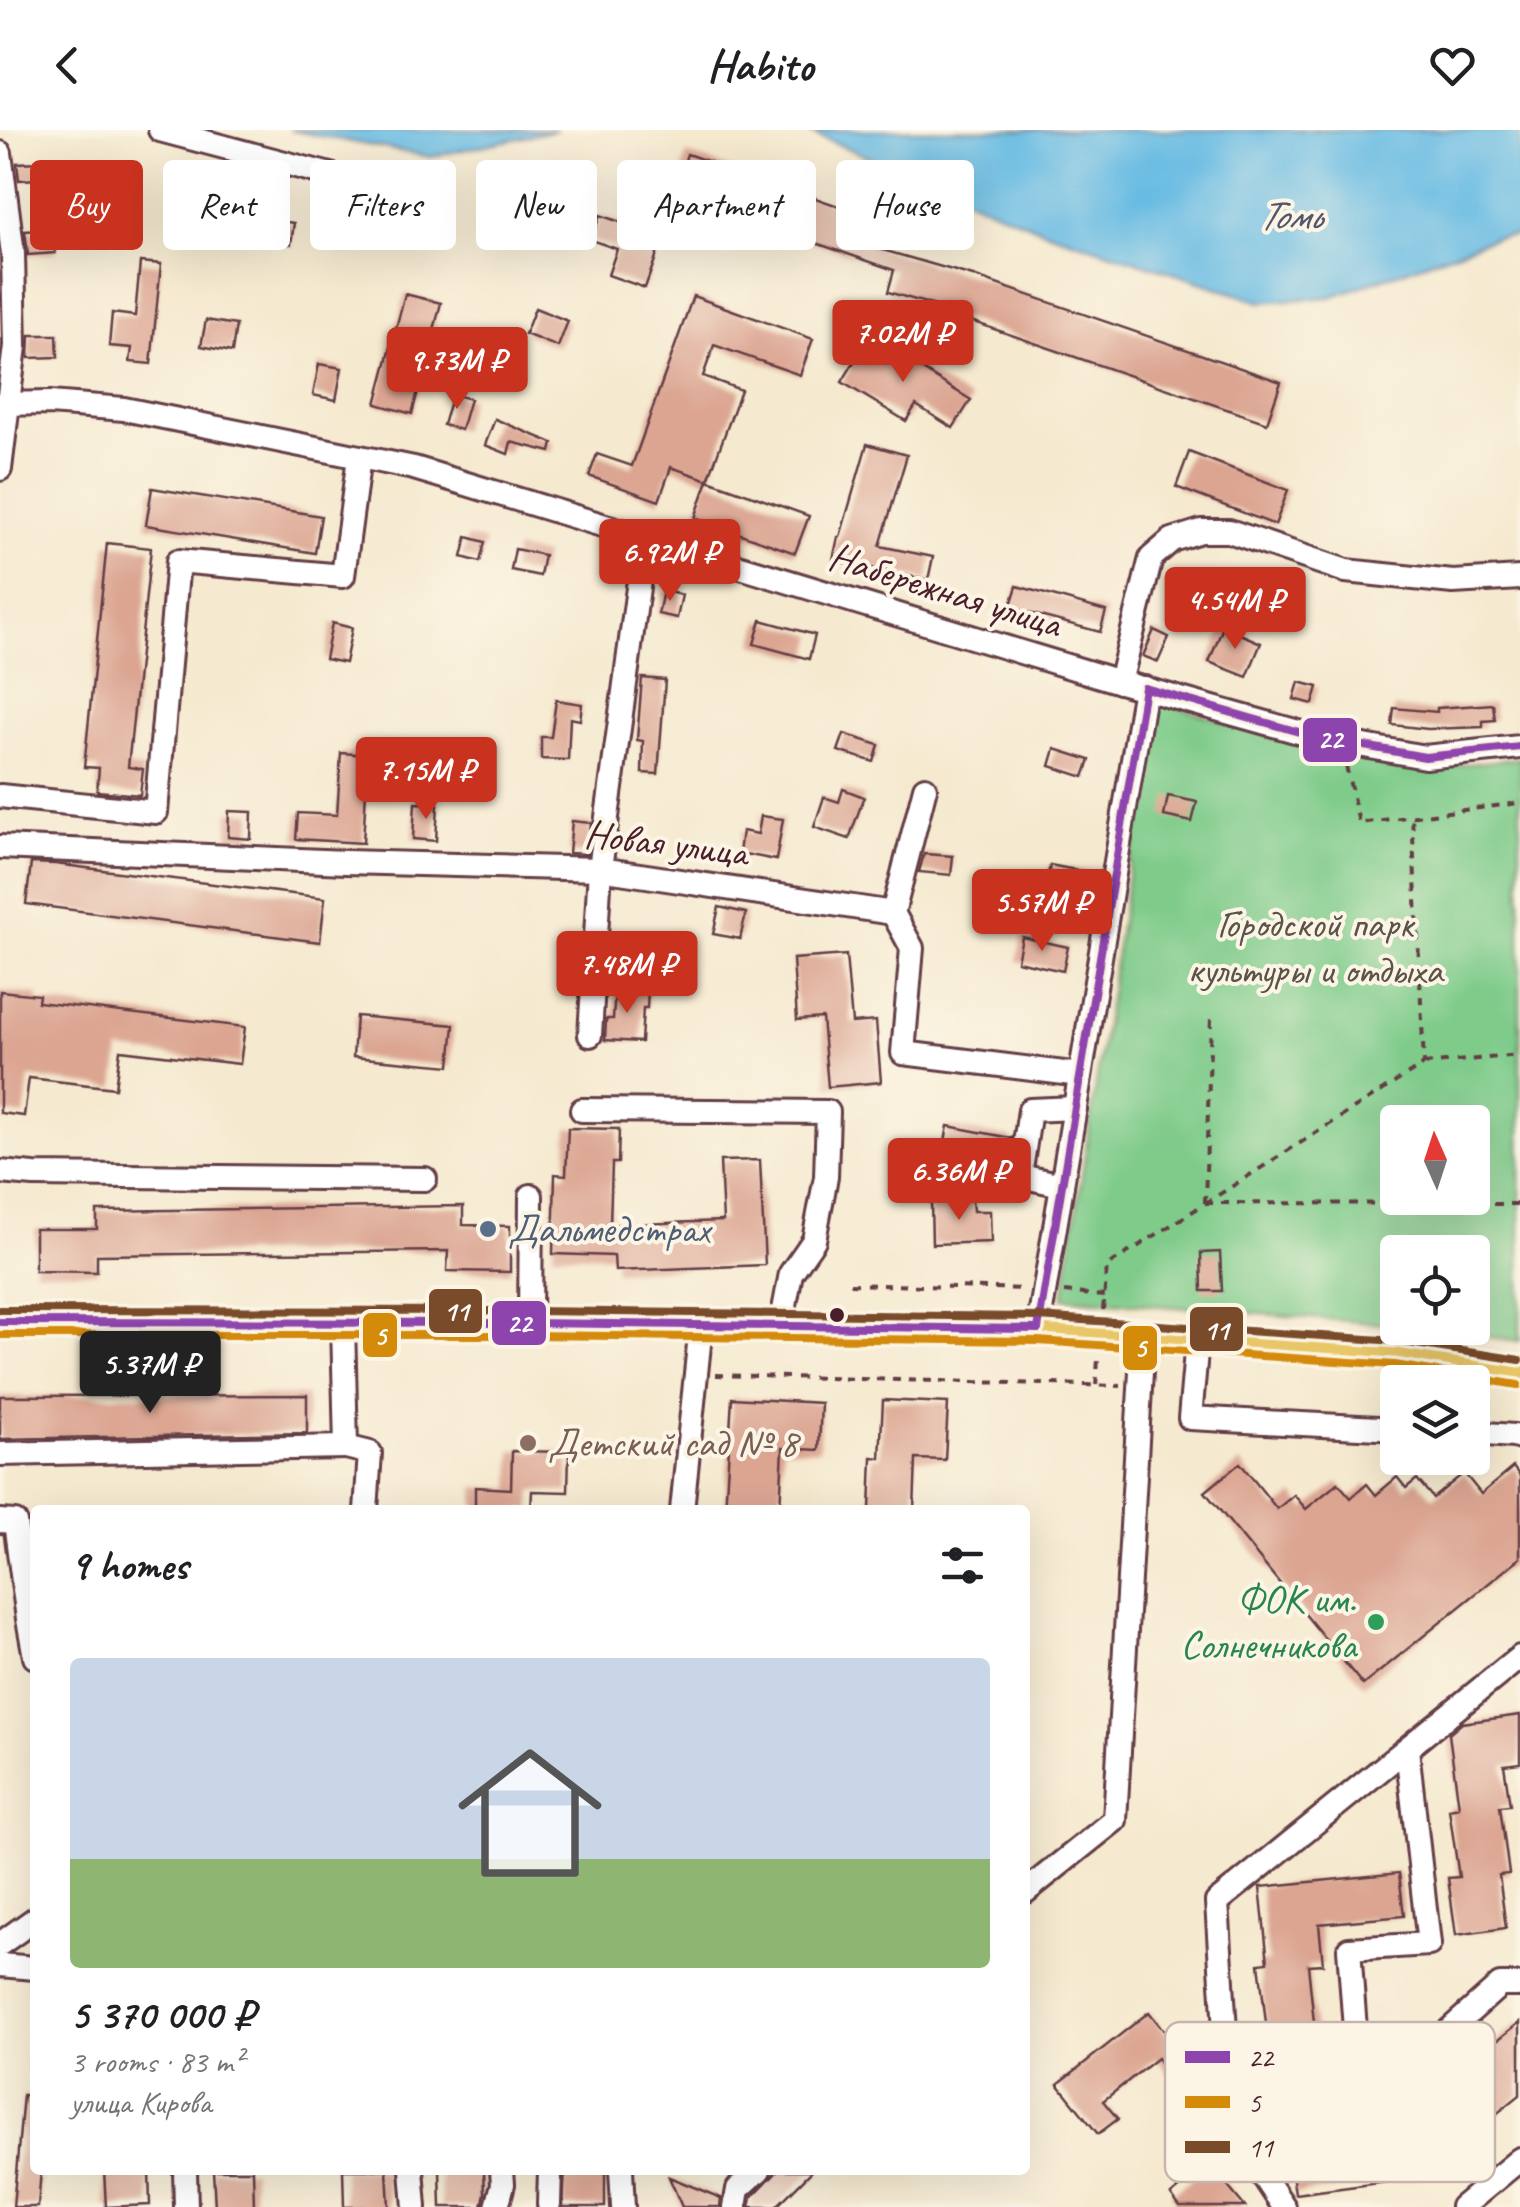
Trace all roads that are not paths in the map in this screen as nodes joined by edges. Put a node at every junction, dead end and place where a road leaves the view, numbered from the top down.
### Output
1 (160, 130) edge
2 (0, 152) edge
3 (310, 169) edge
4 (4, 404) edge
5 (359, 457) junction
6 (0, 468) edge
7 (645, 536) junction
8 (1520, 578) edge
9 (1120, 682) junction
10 (1145, 688) junction
11 (1520, 746) edge
12 (925, 788) dead end
13 (0, 796) edge
14 (0, 847) edge
15 (600, 869) junction
16 (893, 913) junction
17 (590, 1035) dead end
18 (1080, 1076) junction
19 (1075, 1108) junction
20 (582, 1110) dead end
21 (0, 1172) edge
22 (425, 1178) dead end
23 (1062, 1185) junction
24 (531, 1196) dead end
25 (0, 1322) edge
26 (343, 1324) junction
27 (530, 1324) junction
28 (702, 1326) junction
29 (781, 1326) junction
30 (1038, 1329) junction
31 (1143, 1336) junction
32 (1197, 1340) junction
33 (1520, 1373) edge
34 (1380, 1428) edge
35 (1490, 1435) edge
36 (1520, 1438) edge
37 (346, 1447) junction
38 (0, 1454) edge
39 (366, 1505) edge
40 (683, 1505) edge
41 (17, 1522) edge
42 (30, 1612) edge
43 (1520, 1657) edge
44 (1406, 1748) junction
45 (1030, 1888) edge
46 (30, 1923) edge
47 (0, 1944) edge
48 (0, 1965) edge
49 (30, 1968) edge
50 (1520, 1985) edge
51 (1224, 2022) edge
52 (1354, 2022) edge
53 (1457, 2022) edge
54 (1520, 2159) edge
55 (185, 2175) edge
56 (412, 2175) edge
57 (502, 2175) edge
58 (550, 2175) edge
59 (621, 2175) edge
60 (753, 2175) edge
61 (1495, 2180) edge
62 (1267, 2182) edge
63 (1492, 2182) edge
64 (549, 2204) dead end
65 (186, 2207) edge
66 (414, 2207) edge
67 (497, 2207) edge
68 (623, 2207) edge
69 (735, 2207) edge
70 (1284, 2207) edge
71 (1462, 2207) edge

1 - 3 street
2 - 4 street
4 - 5 street, Набережная улица
4 - 6 street
5 - 7 street, Набережная улица
5 - 13 street
7 - 9 street, Набережная улица
7 - 15 street
8 - 9 street
9 - 10 street, Набережная улица
10 - 11 street, Набережная улица
10 - 18 street
12 - 16 street
14 - 15 street, Новая улица
15 - 16 street, Новая улица
15 - 17 street
16 - 18 street
18 - 19 street
19 - 23 street
19 - 23 street
20 - 29 street
21 - 22 street
23 - 30 street
24 - 27 street
25 - 26 main road
26 - 27 main road
26 - 37 street
27 - 28 main road
28 - 29 main road
28 - 40 street
29 - 30 main road
30 - 31 main road
31 - 32 main road
31 - 45 street
32 - 33 main road
32 - 34 street
35 - 36 street
37 - 38 street
37 - 39 street
41 - 42 street
43 - 44 street
44 - 51 street
44 - 52 street
46 - 47 street
48 - 49 street
50 - 53 street
54 - 61 street
55 - 65 street
56 - 66 street
57 - 67 street
58 - 64 street
59 - 68 street
60 - 69 street
62 - 70 street
63 - 71 street

